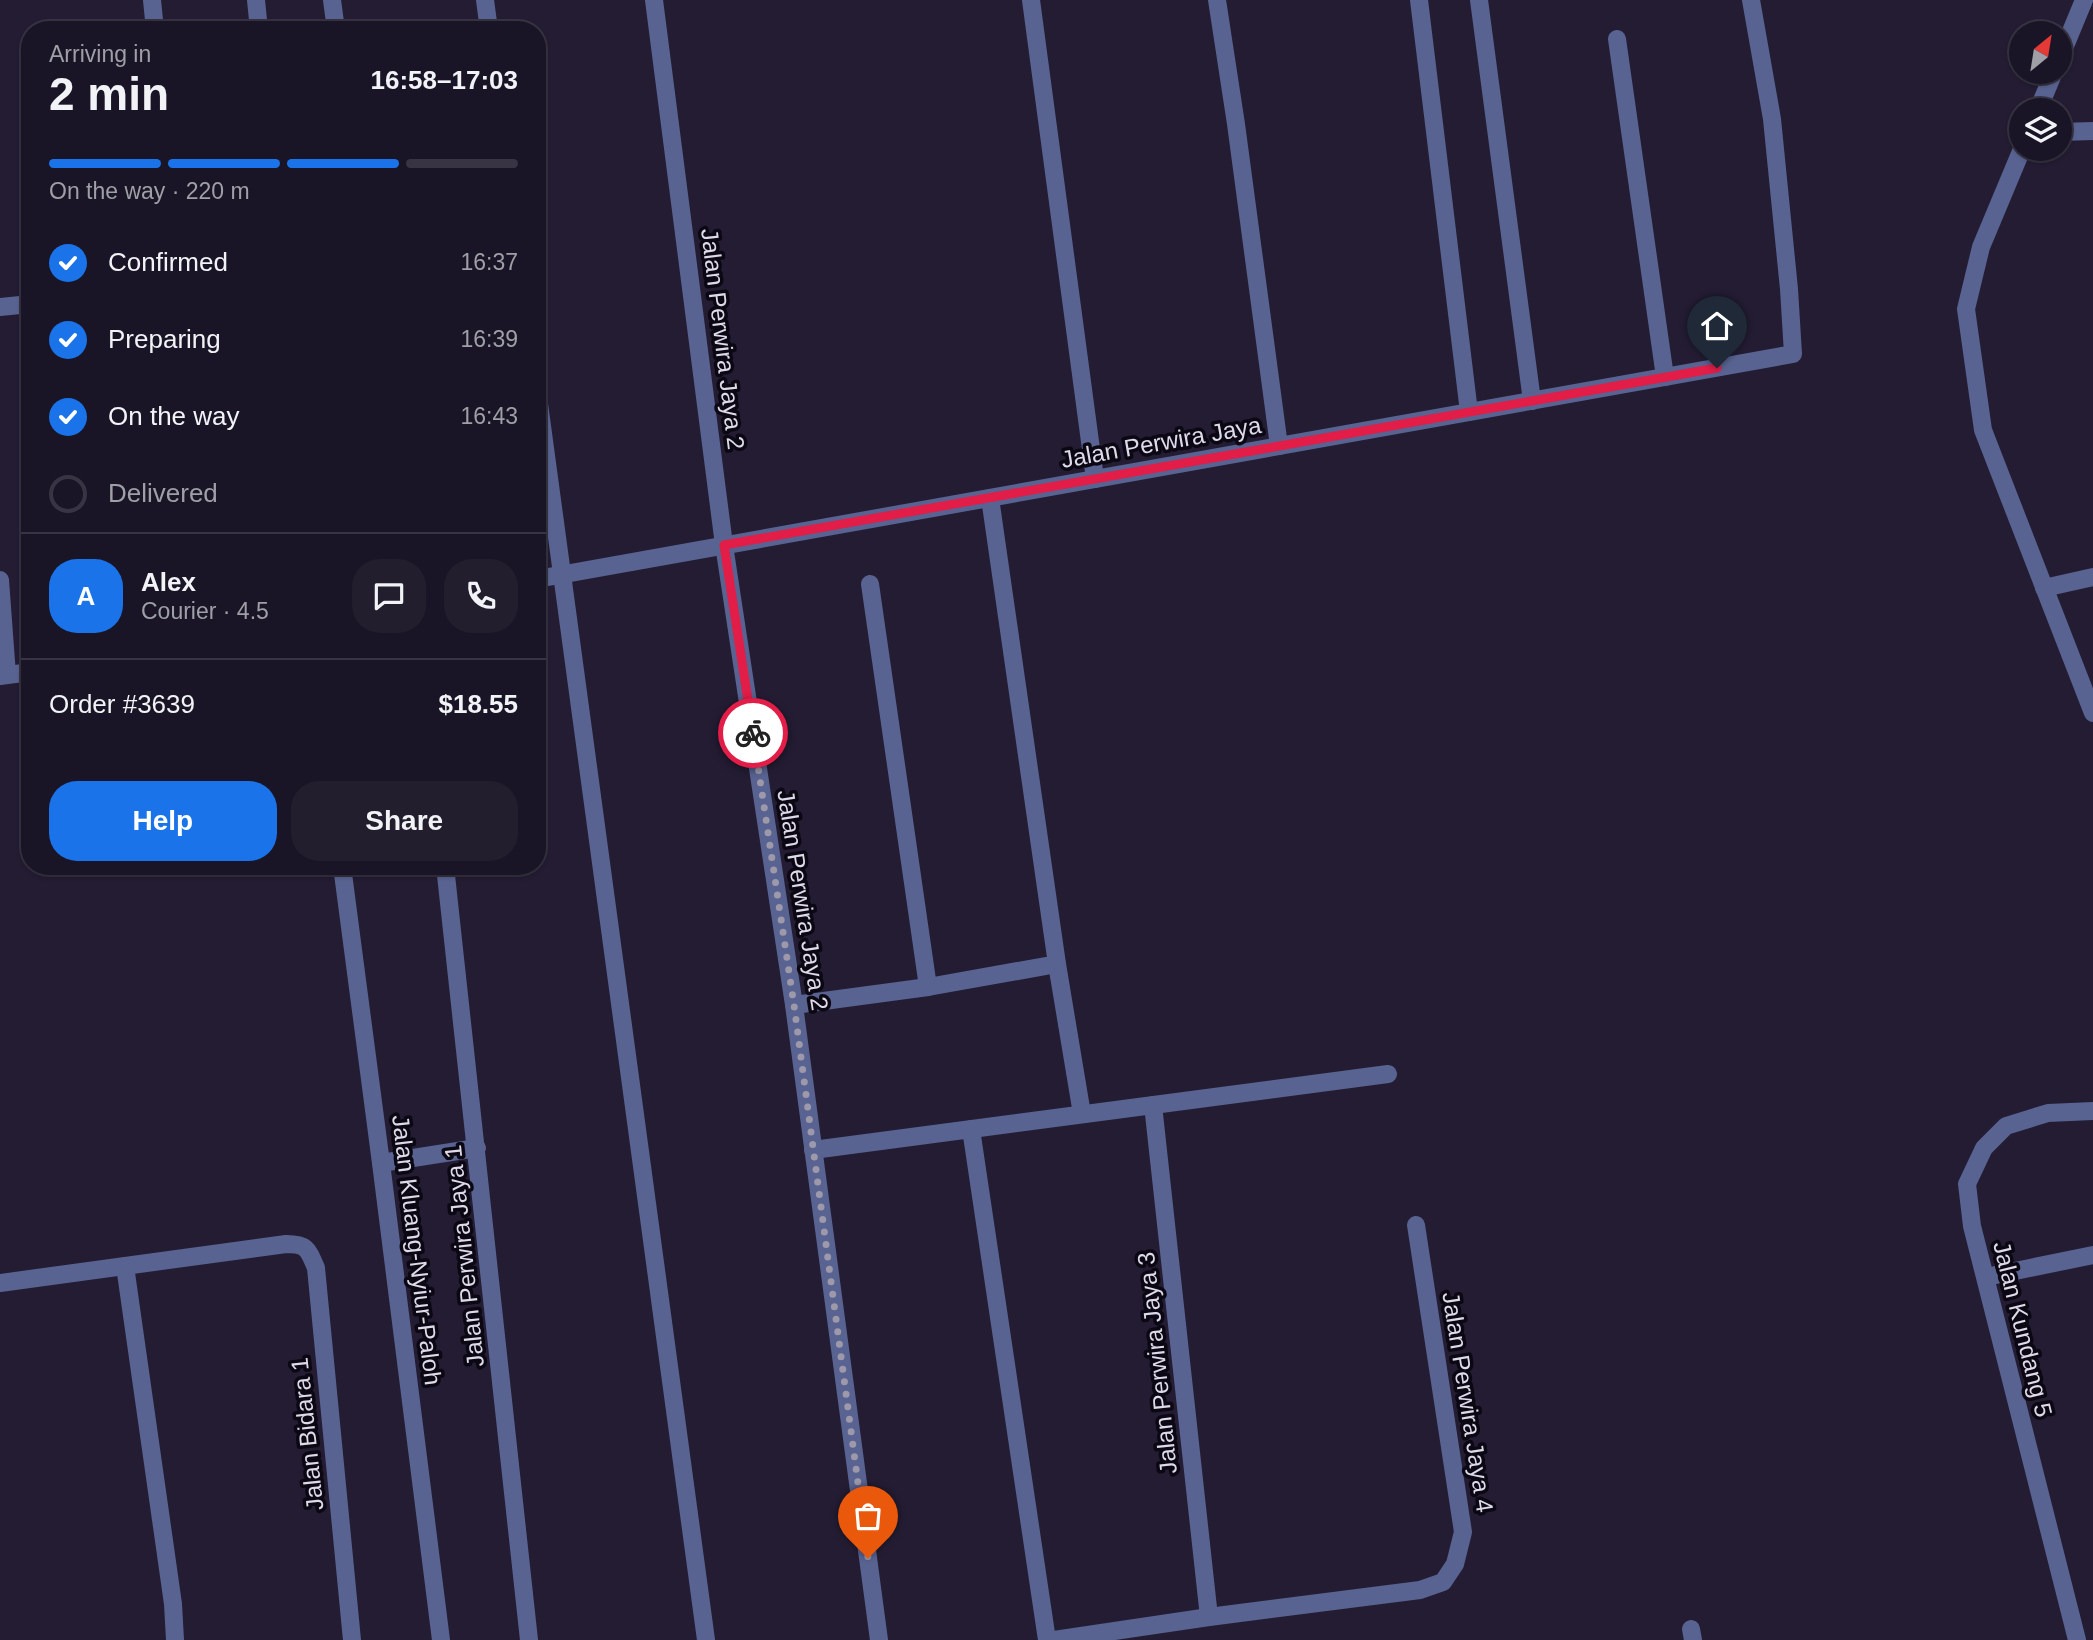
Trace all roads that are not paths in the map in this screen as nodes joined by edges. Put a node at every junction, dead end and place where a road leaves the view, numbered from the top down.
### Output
1 (152, 0) edge
2 (256, 0) edge
3 (331, 0) edge
4 (485, 0) edge
5 (654, 0) edge
6 (1031, 0) edge
7 (1217, 0) edge
8 (1419, 0) edge
9 (1479, 0) edge
10 (1751, 0) edge
11 (2084, 0) edge
12 (154, 21) edge
13 (258, 21) edge
14 (334, 21) edge
15 (488, 21) edge
16 (2072, 29) edge
17 (1617, 39) dead end
18 (2093, 131) edge
19 (2072, 132) edge
20 (2017, 161) edge
21 (21, 305) edge
22 (0, 307) edge
23 (1665, 376) junction
24 (1532, 401) junction
25 (1469, 412) junction
26 (1279, 446) junction
27 (546, 456) edge
28 (1095, 479) junction
29 (990, 498) junction
30 (724, 545) junction
31 (562, 575) junction
32 (2093, 577) edge
33 (546, 578) edge
34 (0, 580) edge
35 (870, 584) dead end
36 (2044, 588) junction
37 (4, 676) edge
38 (2093, 713) edge
39 (343, 875) edge
40 (446, 875) edge
41 (1057, 964) junction
42 (928, 987) junction
43 (794, 1005) junction
44 (1388, 1074) dead end
45 (1153, 1105) junction
46 (2093, 1111) edge
47 (1082, 1114) junction
48 (971, 1129) junction
49 (477, 1148) junction
50 (813, 1150) junction
51 (382, 1163) junction
52 (1416, 1225) dead end
53 (2093, 1255) edge
54 (125, 1266) junction
55 (1986, 1277) junction
56 (0, 1283) edge
57 (1209, 1617) junction
58 (175, 1640) edge
59 (352, 1640) edge
60 (441, 1640) edge
61 (529, 1640) edge
62 (706, 1640) edge
63 (879, 1640) edge
64 (1047, 1640) edge
65 (1054, 1640) edge
66 (2077, 1640) edge

1 - 12 street
2 - 13 street
3 - 14 street
4 - 15 street
5 - 30 street, Jalan Perwira Jaya 2
6 - 28 street
7 - 26 street
8 - 25 street
9 - 24 street
10 - 23 street, Jalan Perwira Jaya
11 - 16 street
17 - 23 street
18 - 19 street
20 - 36 street
21 - 22 street
23 - 24 street, Jalan Perwira Jaya
24 - 25 street, Jalan Perwira Jaya
25 - 26 street, Jalan Perwira Jaya
26 - 28 street, Jalan Perwira Jaya
27 - 31 street
28 - 29 street, Jalan Perwira Jaya
29 - 30 street, Jalan Perwira Jaya
29 - 41 street
30 - 31 street, Jalan Perwira Jaya
30 - 43 street, Jalan Perwira Jaya 2
31 - 33 street, Jalan Perwira Jaya
31 - 62 street
32 - 36 street
34 - 37 street
35 - 42 street
36 - 38 street
39 - 51 street, Jalan Kluang-Nyiur-Paloh
40 - 49 street, Jalan Perwira Jaya 1
41 - 42 street
41 - 47 street
42 - 43 street
43 - 50 street, Jalan Perwira Jaya 2
44 - 45 street
45 - 47 street
45 - 57 street, Jalan Perwira Jaya 3
46 - 55 street, Jalan Kundang 5
47 - 48 street
48 - 50 street
48 - 64 street
49 - 51 street
49 - 61 street, Jalan Perwira Jaya 1
50 - 63 street, Jalan Perwira Jaya 2
51 - 60 street, Jalan Kluang-Nyiur-Paloh
52 - 57 street, Jalan Perwira Jaya 4
53 - 55 street
54 - 56 street
54 - 58 street
54 - 59 street, Jalan Bidara 1
55 - 66 street, Jalan Kundang 5
57 - 65 street

